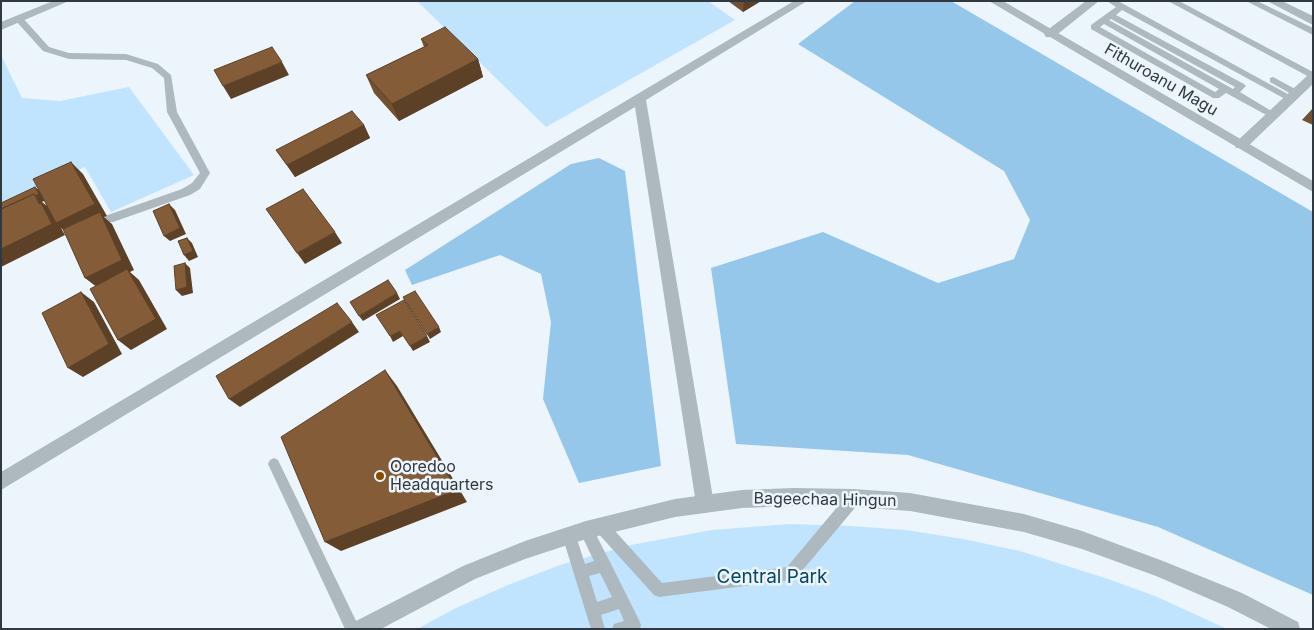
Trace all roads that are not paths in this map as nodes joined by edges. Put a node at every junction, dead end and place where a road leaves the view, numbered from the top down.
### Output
1 (64, 1) edge
2 (802, 1) edge
3 (994, 1) edge
4 (1094, 1) edge
5 (1111, 1) edge
6 (1172, 1) edge
7 (1250, 1) edge
8 (1272, 1) edge
9 (1122, 4) edge
10 (1107, 18) junction
11 (20, 19) junction
12 (1313, 21) edge
13 (1, 26) edge
14 (1313, 32) edge
15 (1050, 34) junction
16 (1313, 76) edge
17 (1234, 93) junction
18 (1293, 96) junction
19 (640, 99) junction
20 (1273, 115) junction
21 (1242, 145) junction
22 (1313, 187) edge
23 (109, 219) dead end
24 (274, 464) dead end
25 (1, 482) edge
26 (854, 498) junction
27 (705, 504) junction
28 (585, 530) junction
29 (604, 565) junction
30 (581, 572) junction
31 (622, 601) junction
32 (592, 610) junction
33 (353, 629) edge
34 (361, 629) edge
35 (598, 629) edge
36 (619, 629) edge
37 (1291, 629) edge

1 - 11 street
2 - 19 street
3 - 15 street, Fithuroanu Magu
4 - 15 street
5 - 9 lane
6 - 16 lane
7 - 14 lane
8 - 12 street
9 - 10 lane
9 - 18 lane
10 - 17 lane
10 - 17 lane
11 - 13 street
11 - 23 lane
15 - 21 street, Fithuroanu Magu
16 - 18 street
17 - 20 lane
18 - 20 street
19 - 25 street
19 - 27 street
20 - 21 street
21 - 22 street, Fithuroanu Magu
24 - 33 lane
26 - 27 street, Bageechaa Hingun
26 - 28 lane
26 - 37 street, Bageechaa Hingun
27 - 28 street, Bageechaa Hingun
28 - 29 lane
28 - 30 lane
28 - 34 street, Bageechaa Hingun
29 - 30 lane
29 - 31 lane
30 - 32 lane
31 - 32 lane
31 - 36 lane
32 - 35 lane

